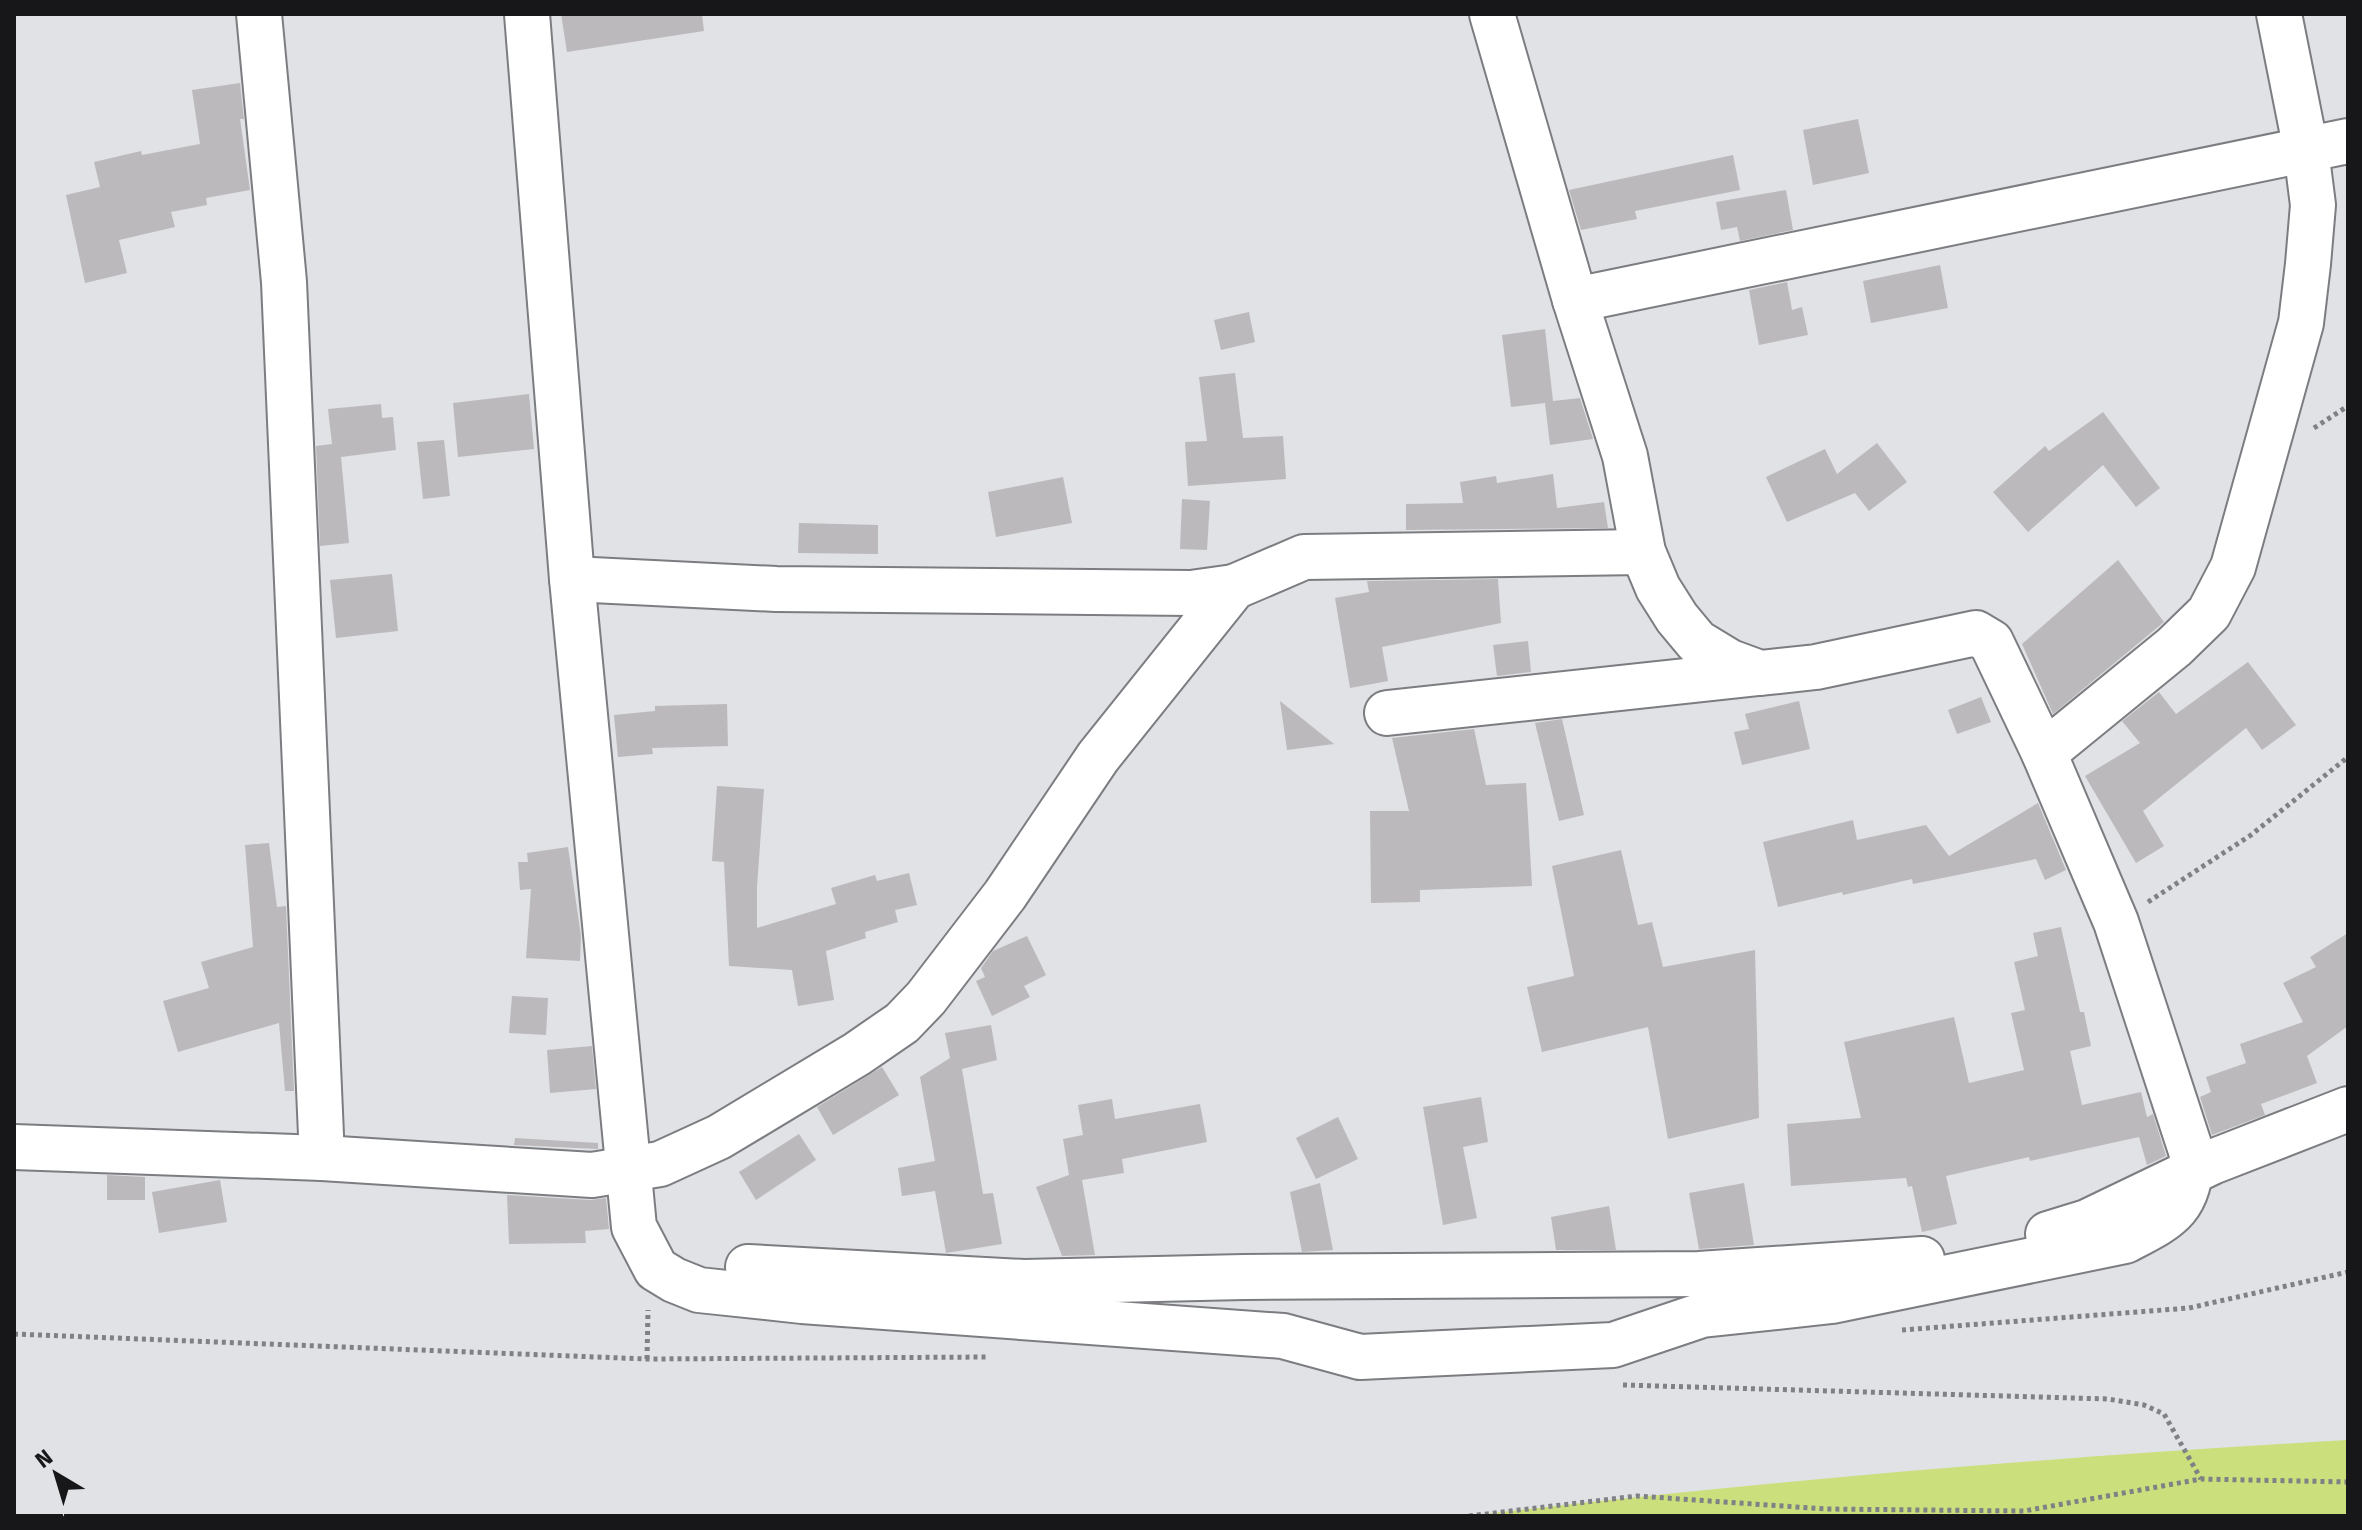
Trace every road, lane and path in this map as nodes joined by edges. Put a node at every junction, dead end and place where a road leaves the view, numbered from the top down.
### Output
1 (259, 14) edge
2 (527, 14) edge
3 (1492, 14) edge
4 (2279, 14) edge
5 (2348, 141) edge
6 (2306, 150) junction
7 (1575, 300) junction
8 (1643, 552) junction
9 (572, 579) junction
10 (1234, 587) junction
11 (1760, 673) junction
12 (1387, 713) dead end
13 (2044, 753) junction
14 (2348, 757) edge
15 (2116, 922) junction
16 (2348, 1109) edge
17 (14, 1147) edge
18 (322, 1158) junction
19 (630, 1169) junction
20 (2191, 1172) junction
21 (2348, 1272) edge
22 (652, 1286) junction
23 (1892, 1331) dead end
24 (14, 1334) edge
25 (992, 1357) dead end
26 (647, 1359) junction
27 (1608, 1385) dead end
28 (2201, 1479) junction
29 (2348, 1482) edge
30 (1469, 1516) edge

1 - 18 street
2 - 9 street
3 - 7 street
4 - 6 street
5 - 6 street
6 - 7 street
6 - 13 street
7 - 8 street
8 - 10 street
8 - 11 street
9 - 10 street
9 - 19 street
10 - 19 street
11 - 12 street
11 - 13 street
13 - 15 street
14 - 15 path
15 - 20 street
16 - 20 street
17 - 18 street
18 - 19 street
19 - 22 street
20 - 22 street
20 - 22 street
21 - 23 path
22 - 26 path
24 - 26 path
25 - 26 path
27 - 28 path
28 - 29 path
28 - 30 path

